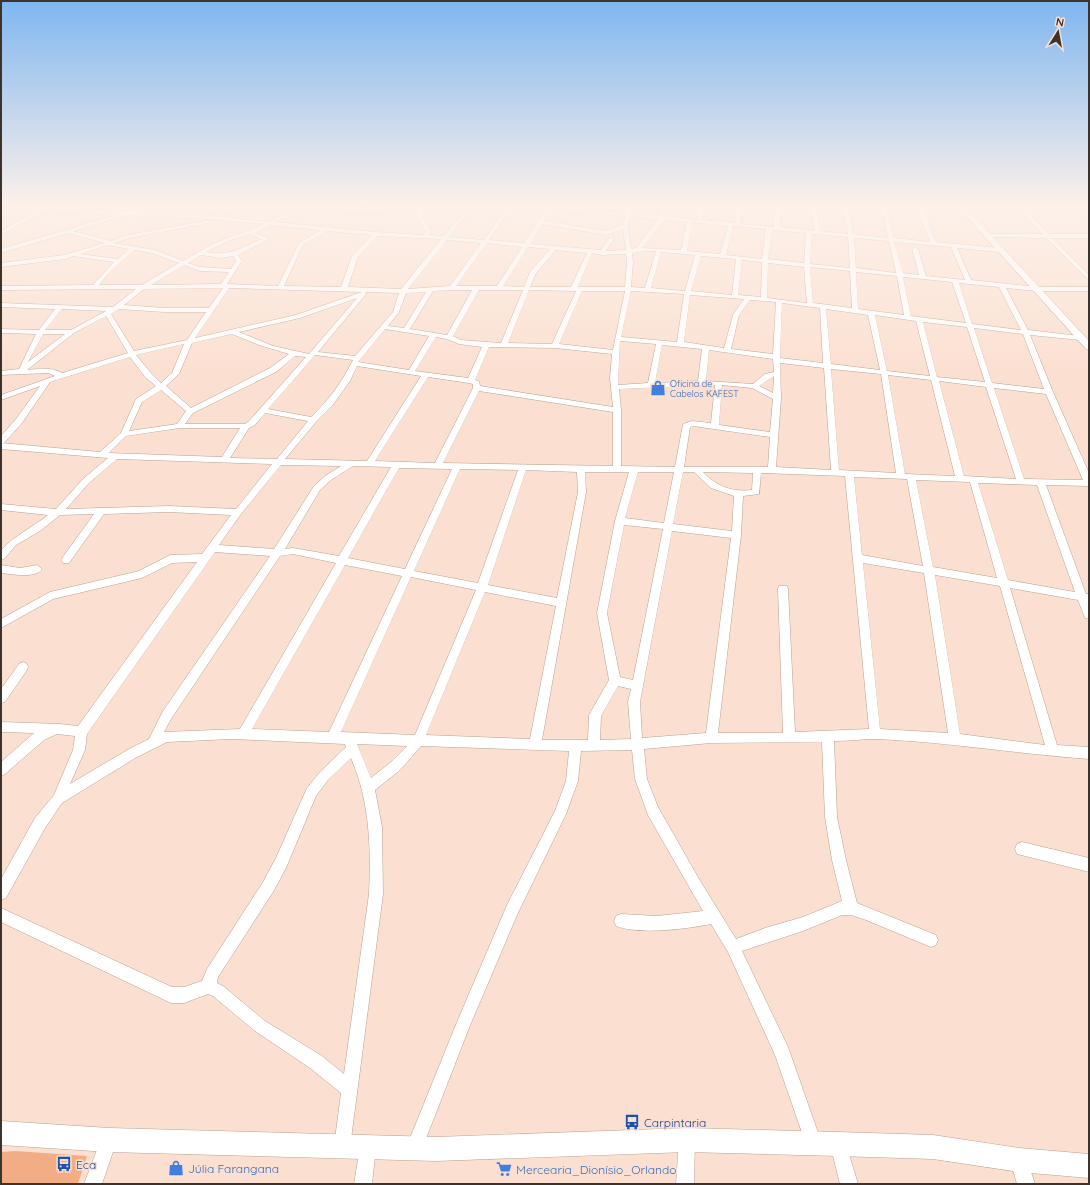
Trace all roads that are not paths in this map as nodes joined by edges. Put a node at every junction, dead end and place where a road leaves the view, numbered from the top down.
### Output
1 (38, 262) edge
2 (118, 262) edge
3 (238, 262) edge
4 (292, 262) edge
5 (353, 262) edge
6 (426, 262) edge
7 (470, 262) edge
8 (514, 262) edge
9 (542, 262) edge
10 (586, 262) edge
11 (629, 262) edge
12 (655, 262) edge
13 (697, 262) edge
14 (738, 262) edge
15 (765, 262) edge
16 (785, 262) edge
17 (853, 262) edge
18 (897, 262) edge
19 (919, 262) edge
20 (960, 262) edge
21 (1011, 262) edge
22 (1073, 262) edge
23 (181, 263) joint
24 (808, 265) junction
25 (1, 266) edge
26 (854, 270) junction
27 (234, 271) junction
28 (900, 275) junction
29 (923, 277) junction
30 (1089, 278) edge
31 (955, 281) junction
32 (969, 282) junction
33 (225, 286) junction
34 (1002, 286) junction
35 (280, 287) junction
36 (1, 288) edge
37 (94, 288) junction
38 (141, 288) junction
39 (452, 288) junction
40 (499, 288) junction
41 (528, 288) junction
42 (344, 289) junction
43 (431, 289) junction
44 (476, 289) junction
45 (577, 289) junction
46 (628, 289) junction
47 (1036, 289) junction
48 (647, 290) junction
49 (1089, 290) edge
50 (366, 291) junction
51 (403, 291) junction
52 (688, 294) junction
53 (735, 297) junction
54 (748, 298) junction
55 (764, 299) junction
56 (779, 302) junction
57 (1, 305) edge
58 (810, 306) junction
59 (60, 307) junction
60 (823, 308) junction
61 (113, 310) junction
62 (209, 310) junction
63 (855, 311) junction
64 (871, 313) junction
65 (908, 317) junction
66 (919, 319) junction
67 (971, 326) junction
68 (383, 327) junction
69 (406, 330) junction
70 (1, 331) edge
71 (42, 331) junction
72 (72, 332) junction
73 (233, 332) junction
74 (1026, 332) junction
75 (434, 334) junction
76 (449, 337) junction
77 (1080, 338) junction
78 (617, 339) junction
79 (188, 343) junction
80 (659, 344) junction
81 (680, 344) junction
82 (486, 345) junction
83 (503, 346) junction
84 (555, 346) junction
85 (1089, 347) edge
86 (706, 348) junction
87 (727, 350) junction
88 (616, 352) junction
89 (132, 354) junction
90 (293, 354) junction
91 (312, 354) junction
92 (776, 358) junction
93 (356, 361) junction
94 (828, 365) junction
95 (20, 371) junction
96 (410, 372) junction
97 (884, 372) junction
98 (1, 373) edge
99 (778, 373) junction
100 (426, 374) junction
101 (61, 376) junction
102 (934, 379) junction
103 (471, 380) junction
104 (47, 382) junction
105 (702, 382) junction
106 (719, 383) junction
107 (161, 386) junction
108 (651, 386) junction
109 (754, 386) junction
110 (990, 386) junction
111 (616, 387) junction
112 (477, 388) junction
113 (1049, 392) junction
114 (1, 398) edge
115 (777, 398) junction
116 (262, 410) junction
117 (617, 410) junction
118 (190, 411) junction
119 (314, 420) junction
120 (180, 426) junction
121 (246, 426) junction
122 (715, 426) junction
123 (124, 434) junction
124 (774, 435) junction
125 (1, 441) edge
126 (1, 446) edge
127 (104, 454) junction
128 (115, 456) junction
129 (225, 459) junction
130 (278, 462) junction
131 (353, 463) junction
132 (370, 463) junction
133 (397, 464) junction
134 (438, 465) junction
135 (457, 466) junction
136 (523, 467) junction
137 (581, 469) junction
138 (618, 469) junction
139 (679, 469) junction
140 (696, 469) junction
141 (634, 470) junction
142 (772, 470) junction
143 (757, 471) junction
144 (835, 472) junction
145 (849, 473) junction
146 (906, 476) junction
147 (960, 479) junction
148 (973, 479) junction
149 (1021, 482) junction
150 (1040, 482) junction
151 (739, 494) junction
152 (1, 507) edge
153 (101, 511) junction
154 (58, 512) junction
155 (238, 512) junction
156 (620, 521) junction
157 (669, 526) junction
158 (736, 535) junction
159 (213, 548) junction
160 (277, 552) junction
161 (1, 556) edge
162 (204, 558) junction
163 (857, 558) junction
164 (66, 560) dead end
165 (341, 560) junction
166 (1, 569) edge
167 (37, 569) dead end
168 (929, 571) junction
169 (407, 573) junction
170 (1004, 584) junction
171 (482, 587) junction
172 (783, 590) dead end
173 (1086, 598) edge
174 (562, 603) junction
175 (1089, 614) edge
176 (1, 624) edge
177 (23, 666) dead end
178 (615, 681) junction
179 (638, 686) junction
180 (1, 698) edge
181 (1, 727) edge
182 (60, 729) junction
183 (81, 732) junction
184 (243, 734) junction
185 (875, 734) junction
186 (828, 736) junction
187 (333, 738) junction
188 (711, 738) junction
189 (788, 738) junction
190 (955, 739) junction
191 (418, 740) junction
192 (153, 743) junction
193 (351, 743) junction
194 (637, 744) junction
195 (536, 745) junction
196 (576, 746) junction
197 (594, 746) junction
198 (1053, 751) junction
199 (1089, 753) edge
200 (1, 770) edge
201 (368, 787) junction
202 (58, 799) junction
203 (1022, 848) dead end
204 (1089, 865) edge
205 (1, 893) edge
206 (851, 908) junction
207 (1, 914) edge
208 (715, 916) junction
209 (621, 921) dead end
210 (931, 940) dead end
211 (733, 947) junction
212 (208, 987) junction
213 (349, 1089) junction
214 (1, 1133) edge
215 (109, 1140) junction
216 (687, 1140) junction
217 (814, 1144) junction
218 (838, 1144) junction
219 (342, 1147) junction
220 (368, 1147) junction
221 (414, 1148) junction
222 (1019, 1160) junction
223 (1089, 1166) edge
224 (93, 1184) edge
225 (363, 1184) edge
226 (685, 1184) edge
227 (849, 1184) edge
228 (1026, 1184) edge

1 - 25 street
2 - 37 street
3 - 27 street
4 - 35 street
5 - 42 street
6 - 51 street
7 - 39 street
8 - 40 street
9 - 41 street
10 - 45 street
11 - 46 street
12 - 48 street
13 - 52 street
14 - 53 street
15 - 55 street
16 - 24 street
17 - 26 street
18 - 28 street
19 - 29 street
20 - 32 street
21 - 47 street
22 - 30 street
23 - 27 street
23 - 38 street
24 - 26 street
24 - 58 street
26 - 28 street
26 - 63 street
27 - 33 street
28 - 29 street
28 - 65 street
29 - 31 street
31 - 32 street
31 - 67 street
32 - 34 street
33 - 35 street
33 - 38 street
33 - 62 street
34 - 47 street
34 - 74 street
35 - 42 street
36 - 37 street
37 - 38 street
38 - 61 street
39 - 43 street
39 - 44 street
40 - 41 street
40 - 44 street
41 - 45 street
41 - 83 street
42 - 50 street
43 - 51 street
43 - 69 street
44 - 76 street
45 - 46 street
45 - 84 street
46 - 48 street
46 - 78 street
47 - 49 street
47 - 77 street
48 - 52 street
50 - 51 street
50 - 73 street
50 - 91 street
51 - 68 street
52 - 53 street
52 - 81 street
53 - 54 street
54 - 55 street
54 - 87 street
55 - 56 street
56 - 58 street
56 - 92 street
57 - 59 street
58 - 60 street
59 - 61 street
59 - 71 street
60 - 63 street
60 - 94 street
61 - 62 street
61 - 72 street
61 - 89 street
62 - 79 street
63 - 64 street
64 - 65 street
64 - 97 street
65 - 66 street
66 - 67 street
66 - 102 street
67 - 74 street
67 - 110 street
68 - 69 street
68 - 93 street
69 - 75 street
70 - 71 street
71 - 72 street
71 - 95 street
72 - 95 street
73 - 79 street
73 - 90 street
74 - 77 street
74 - 113 street
75 - 76 street
75 - 96 street
76 - 82 street
77 - 85 street
78 - 80 street
78 - 88 street
79 - 89 street
79 - 107 street
80 - 81 street
80 - 108 street
81 - 86 street
82 - 83 street
82 - 103 street
83 - 84 street
84 - 88 street
86 - 87 street
86 - 105 street
87 - 92 street
88 - 111 street
89 - 101 street
89 - 107 street
90 - 91 street
90 - 118 street
91 - 93 street
91 - 116 street
92 - 94 street
92 - 99 street
93 - 96 street
93 - 119 street
94 - 97 street
94 - 144 street
95 - 98 street
95 - 101 street
96 - 100 street
97 - 102 street
97 - 146 street
99 - 109 street
99 - 115 street
100 - 103 street
100 - 132 street
101 - 104 street
102 - 110 street
102 - 147 street
103 - 112 street
104 - 114 street
104 - 125 street
105 - 106 street
105 - 108 street
106 - 109 street
106 - 122 street
107 - 118 street
107 - 123 street
108 - 111 street
109 - 115 street
110 - 113 street
110 - 149 street
111 - 117 street
112 - 117 street
112 - 134 street
113 - 150 street
115 - 124 street
116 - 119 street
116 - 121 street
117 - 138 street
118 - 120 street
119 - 130 street
120 - 121 street
120 - 123 street
121 - 129 street
122 - 124 street
122 - 139 street
123 - 127 street
124 - 142 street
126 - 127 street
127 - 128 street
128 - 129 street
128 - 154 street
129 - 130 street
130 - 131 street
130 - 155 street
131 - 132 street
131 - 160 street
132 - 133 street
133 - 134 street
133 - 165 street
134 - 135 street
135 - 136 street
135 - 169 street
136 - 137 street
136 - 171 street
137 - 138 street
137 - 174 street
138 - 141 street
139 - 140 street
139 - 141 street
139 - 157 street
140 - 143 street
140 - 151 street
141 - 156 street
142 - 143 street
142 - 144 street
143 - 151 street
144 - 145 street
145 - 146 street
145 - 163 street
146 - 147 street
146 - 168 street
147 - 148 street
148 - 149 street
148 - 170 street
149 - 150 street
150 - 173 street
151 - 158 street
152 - 154 street
153 - 154 street
153 - 155 street
153 - 164 street
154 - 161 street
155 - 159 street
156 - 157 street
156 - 178 street
157 - 158 street
157 - 179 street
158 - 188 street
159 - 160 street
159 - 162 street
160 - 165 street
160 - 192 street
162 - 176 street
162 - 183 street
163 - 168 street
163 - 185 street
165 - 169 street
165 - 184 street
166 - 167 street
168 - 170 street
168 - 190 street
169 - 171 street
169 - 187 street
170 - 173 street
170 - 198 street
171 - 174 street
171 - 191 street
172 - 189 street
173 - 175 street
174 - 195 street
177 - 180 street
178 - 179 street
178 - 197 street
179 - 194 street
181 - 182 street
182 - 183 street
182 - 200 street
183 - 202 street
184 - 187 street
184 - 192 street
185 - 186 street
185 - 190 street
186 - 189 street
186 - 206 street
187 - 193 street
188 - 189 street
188 - 194 street
190 - 198 street
191 - 193 street
191 - 195 street
191 - 201 street
192 - 202 street
193 - 201 street
193 - 212 street
194 - 197 street
194 - 208 street
195 - 196 street
196 - 197 street
196 - 221 street
198 - 199 street
201 - 213 street
202 - 205 street
203 - 204 street
206 - 210 street
206 - 211 street
207 - 212 street
208 - 209 street
208 - 211 street
211 - 217 street
212 - 213 street
213 - 219 street
214 - 215 street
215 - 219 street
215 - 224 street
216 - 217 street
216 - 221 street
216 - 226 street
217 - 218 street
218 - 222 street
218 - 227 street
219 - 220 street
220 - 221 street
220 - 225 street
222 - 223 street
222 - 228 street

